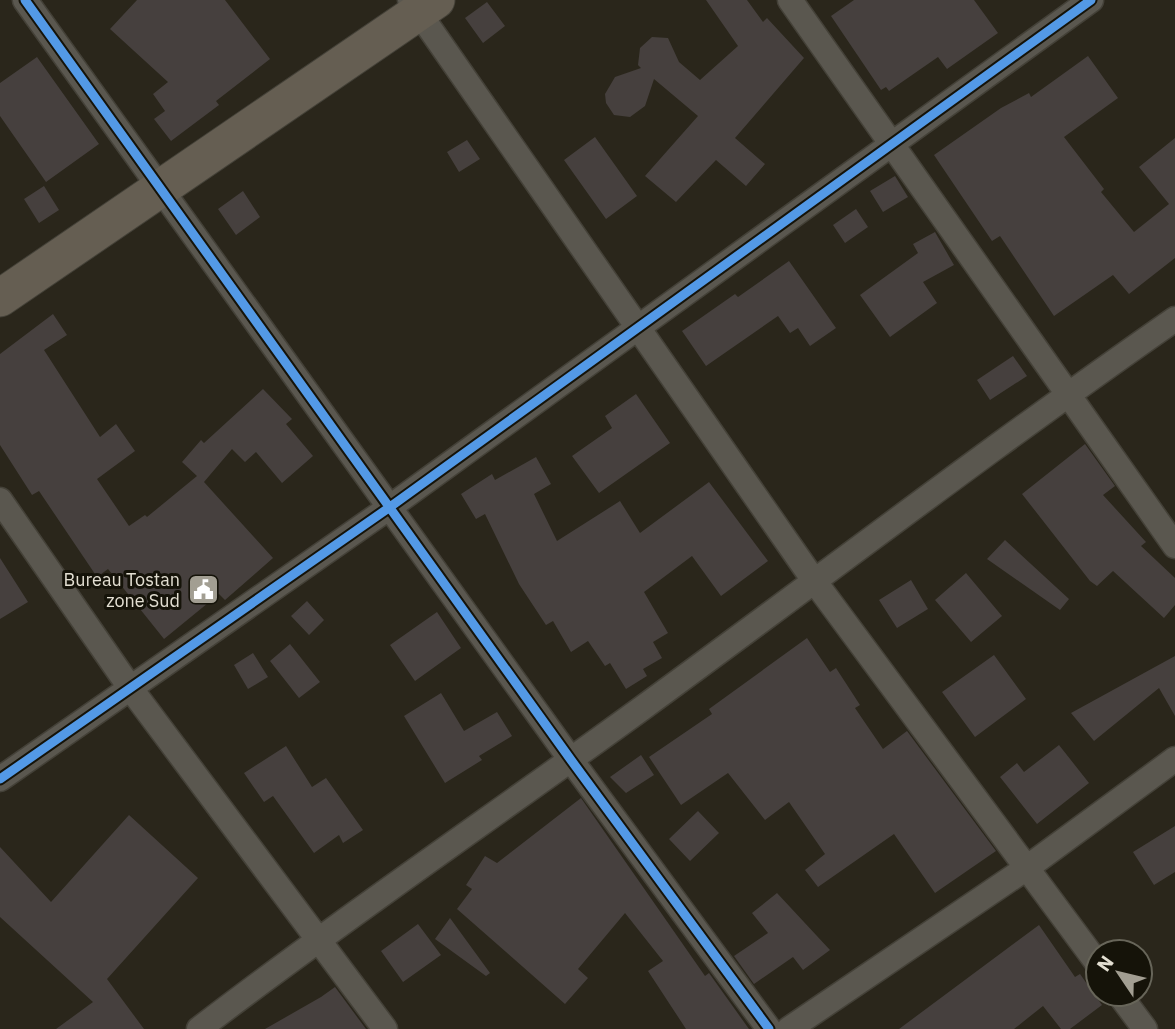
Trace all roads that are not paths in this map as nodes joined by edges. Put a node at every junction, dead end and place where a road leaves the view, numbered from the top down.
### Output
1 (25, 0) edge
2 (790, 0) edge
3 (1091, 0) edge
4 (422, 4) edge
5 (894, 146) junction
6 (160, 188) junction
7 (0, 298) edge
8 (1175, 319) edge
9 (638, 330) junction
10 (1067, 394) junction
11 (0, 500) edge
12 (390, 507) junction
13 (1175, 546) edge
14 (815, 582) junction
15 (131, 689) junction
16 (1175, 759) edge
17 (571, 760) junction
18 (0, 779) edge
19 (1028, 867) junction
20 (317, 939) junction
21 (1084, 945) edge
22 (1129, 1008) edge
23 (199, 1029) edge
24 (385, 1029) edge
25 (769, 1029) edge
26 (789, 1029) edge
27 (1145, 1029) edge

1 - 6 street
2 - 5 street
3 - 5 street
4 - 6 main road
4 - 9 street
5 - 9 street
5 - 10 street
6 - 7 main road
6 - 12 street
8 - 10 street
9 - 12 street
9 - 14 street
10 - 13 street
10 - 14 street
11 - 15 street
12 - 15 street
12 - 17 street
14 - 17 street
14 - 19 street
15 - 18 street
15 - 20 street
16 - 19 street
17 - 20 street
17 - 25 street
19 - 21 street
19 - 26 street
20 - 23 street
20 - 24 street
22 - 27 street

